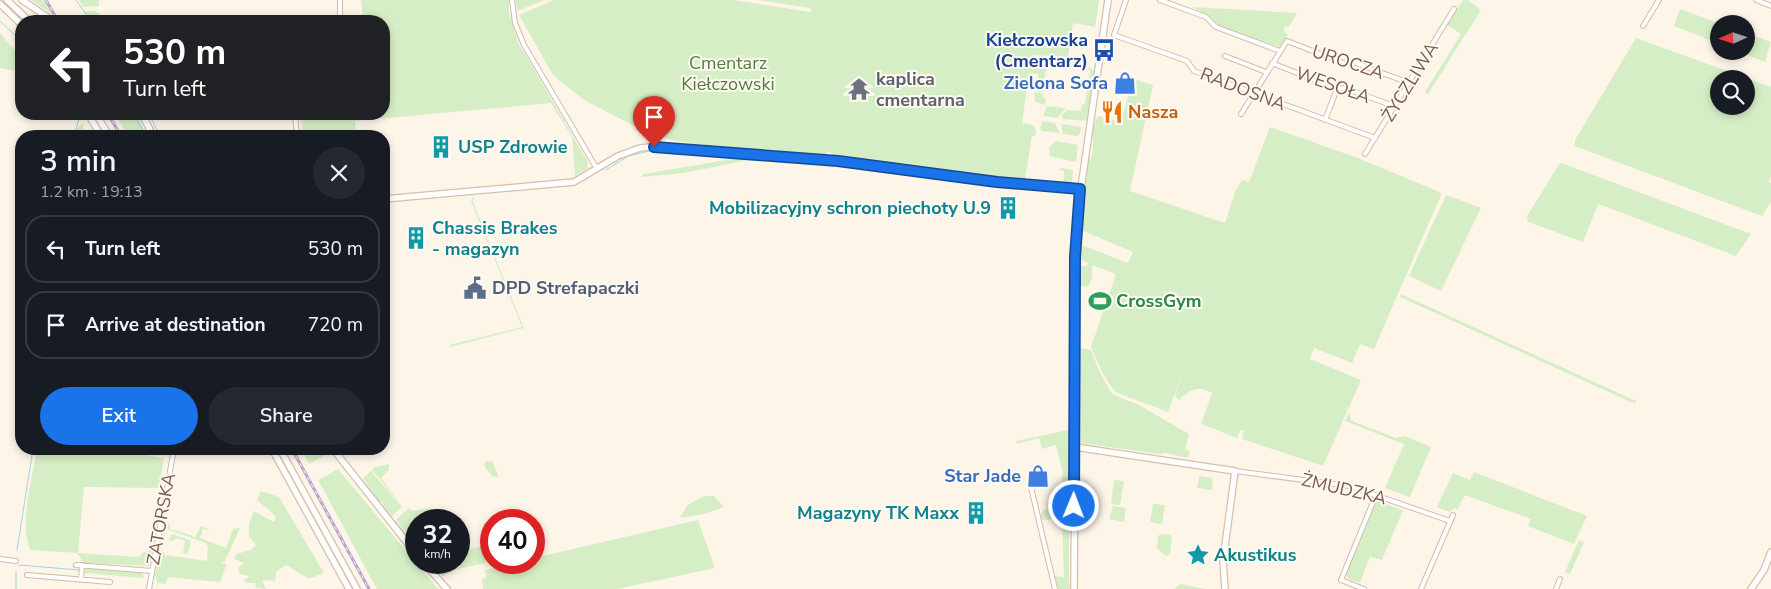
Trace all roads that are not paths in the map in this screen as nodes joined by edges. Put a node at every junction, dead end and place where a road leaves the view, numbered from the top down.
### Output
1 (7, 0) edge
2 (22, 0) edge
3 (340, 0) edge
4 (512, 0) edge
5 (1108, 0) edge
6 (1126, 0) edge
7 (1160, 0) edge
8 (1659, 0) edge
9 (1756, 0) edge
10 (0, 4) edge
11 (1771, 6) edge
12 (1454, 9) dead end
13 (23, 15) edge
14 (44, 15) edge
15 (340, 15) edge
16 (15, 18) edge
17 (1643, 26) dead end
18 (1280, 51) junction
19 (1225, 56) dead end
20 (1272, 63) junction
21 (1266, 72) junction
22 (1409, 83) junction
23 (1337, 89) junction
24 (1254, 92) junction
25 (1394, 106) junction
26 (1241, 114) dead end
27 (1325, 120) junction
28 (1375, 138) junction
29 (1365, 154) dead end
30 (597, 169) junction
31 (1080, 189) junction
32 (390, 198) edge
33 (1075, 447) junction
34 (173, 455) edge
35 (275, 455) edge
36 (283, 455) edge
37 (338, 455) edge
38 (1235, 471) junction
39 (1030, 483) dead end
40 (1376, 494) junction
41 (1453, 515) dead end
42 (1450, 521) junction
43 (405, 540) edge
44 (1771, 552) edge
45 (0, 559) edge
46 (16, 560) dead end
47 (76, 565) dead end
48 (82, 565) junction
49 (152, 571) junction
50 (434, 574) edge
51 (27, 575) dead end
52 (1560, 579) dead end
53 (81, 581) junction
54 (110, 582) dead end
55 (149, 589) edge
56 (349, 589) edge
57 (357, 589) edge
58 (447, 589) edge
59 (1055, 589) edge
60 (1074, 589) edge
61 (1225, 589) edge
62 (1364, 589) edge
63 (1421, 589) edge
64 (1556, 589) edge
65 (1752, 589) edge

1 - 13 street
2 - 14 street
3 - 15 street
4 - 30 street
5 - 31 street
6 - 24 street, RADOSNA
7 - 18 street
8 - 17 street
9 - 11 street
10 - 16 street
12 - 22 street, ŻYCZLIWA
18 - 20 street
18 - 22 street, UROCZA
19 - 21 street
20 - 21 street
20 - 23 street, WESOŁA
21 - 24 street
22 - 25 street, ŻYCZLIWA
23 - 25 street, WESOŁA
23 - 27 street
24 - 26 street
24 - 27 street, RADOSNA
25 - 28 street, ŻYCZLIWA
27 - 28 street, RADOSNA
28 - 29 street, ŻYCZLIWA
30 - 31 street
30 - 32 street
31 - 33 street
33 - 38 street, ŻMUDZKA
33 - 60 street
34 - 49 street, ZATORSKA
35 - 56 street
36 - 57 street
37 - 43 street
38 - 40 street, ŻMUDZKA
38 - 61 street
39 - 59 street
40 - 42 street, ŻMUDZKA
40 - 62 street
41 - 42 street
42 - 63 street
44 - 65 street
45 - 46 street
47 - 48 street
48 - 49 street
48 - 53 street
49 - 55 street, ZATORSKA
50 - 58 street
51 - 53 street
52 - 64 street
53 - 54 street

